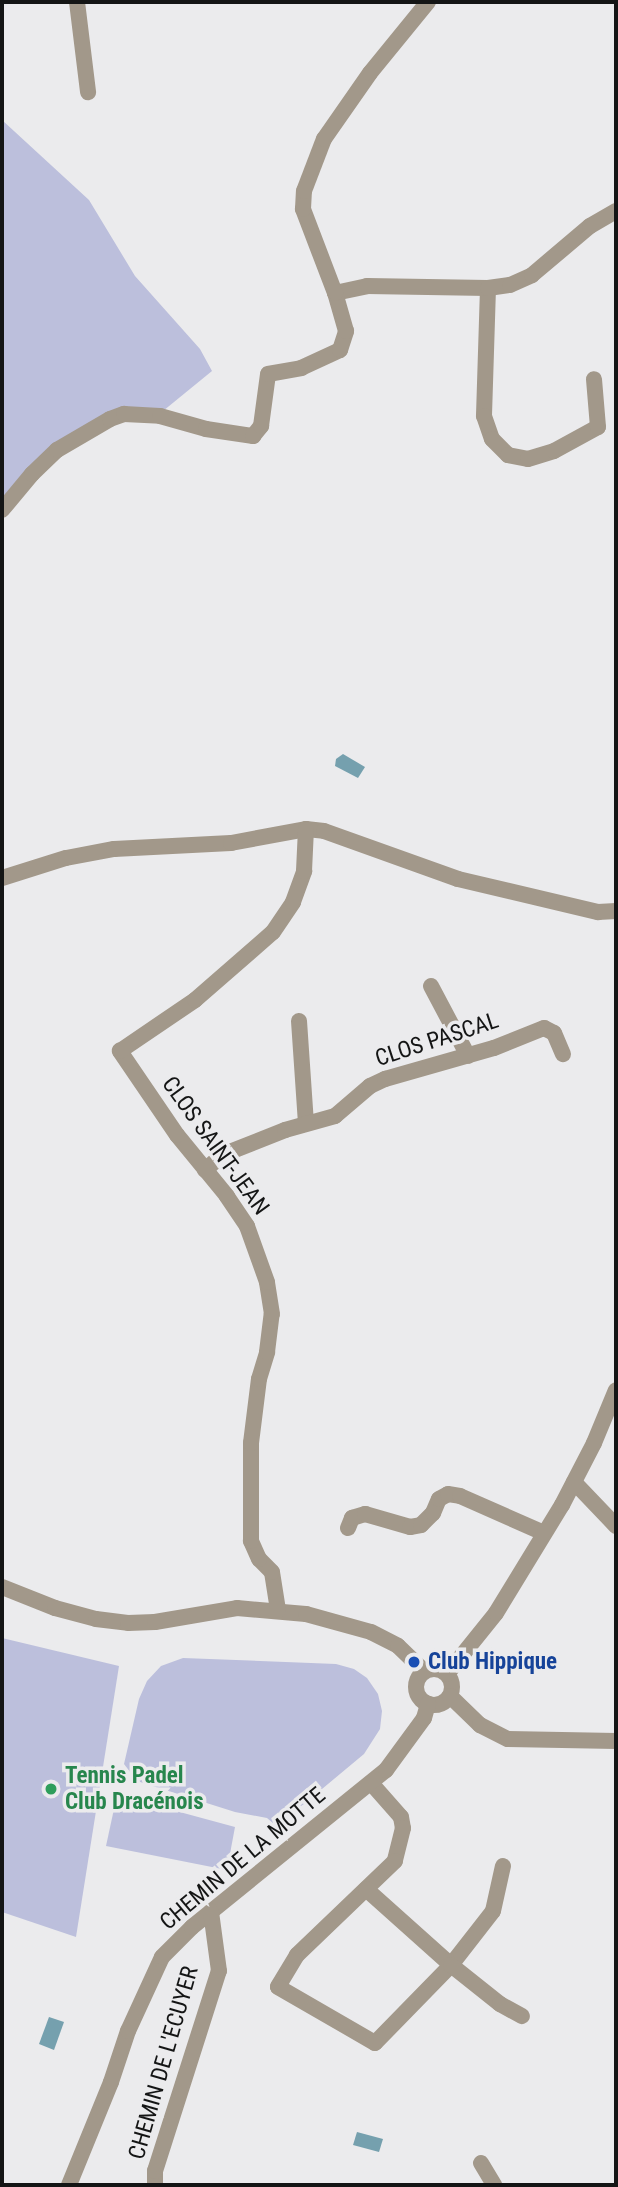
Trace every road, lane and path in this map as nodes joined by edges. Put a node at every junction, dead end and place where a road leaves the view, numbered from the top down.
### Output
1 (77, 2) edge
2 (428, 2) edge
3 (88, 92) dead end
4 (616, 211) edge
5 (488, 288) junction
6 (335, 293) junction
7 (594, 379) dead end
8 (2, 510) edge
9 (306, 829) junction
10 (2, 878) edge
11 (616, 911) edge
12 (432, 986) dead end
13 (299, 1021) dead end
14 (563, 1054) dead end
15 (468, 1056) junction
16 (306, 1123) junction
17 (205, 1170) junction
18 (616, 1390) edge
19 (574, 1482) junction
20 (616, 1526) edge
21 (348, 1528) dead end
22 (544, 1534) junction
23 (2, 1587) edge
24 (278, 1610) junction
25 (424, 1671) junction
26 (447, 1674) junction
27 (450, 1696) junction
28 (428, 1704) junction
29 (616, 1741) edge
30 (371, 1783) junction
31 (503, 1866) dead end
32 (366, 1889) junction
33 (211, 1912) junction
34 (451, 1965) junction
35 (522, 2016) dead end
36 (481, 2162) dead end
37 (69, 2185) edge
38 (155, 2185) edge
39 (494, 2185) edge

1 - 3 street
2 - 6 street
4 - 5 street
5 - 6 street
5 - 7 street
6 - 8 street
9 - 10 street
9 - 11 street
9 - 17 street, CLOS SAINT-JEAN
12 - 15 street
13 - 16 street
14 - 15 street, CLOS PASCAL
15 - 16 street, CLOS PASCAL
16 - 17 street, CLOS PASCAL
17 - 24 street, CLOS SAINT-JEAN
18 - 19 street
19 - 20 street
19 - 22 street
21 - 22 street
22 - 26 street
23 - 24 street
24 - 25 street
25 - 26 street
25 - 28 street
26 - 27 street
27 - 28 street
27 - 29 street
28 - 30 street, CHEMIN DE LA MOTTE
30 - 32 street
30 - 33 street, CHEMIN DE LA MOTTE
31 - 34 street
32 - 34 street
32 - 34 street
33 - 37 street, CHEMIN DE LA MOTTE
33 - 38 street, CHEMIN DE L'ECUYER
34 - 35 street
36 - 39 street

